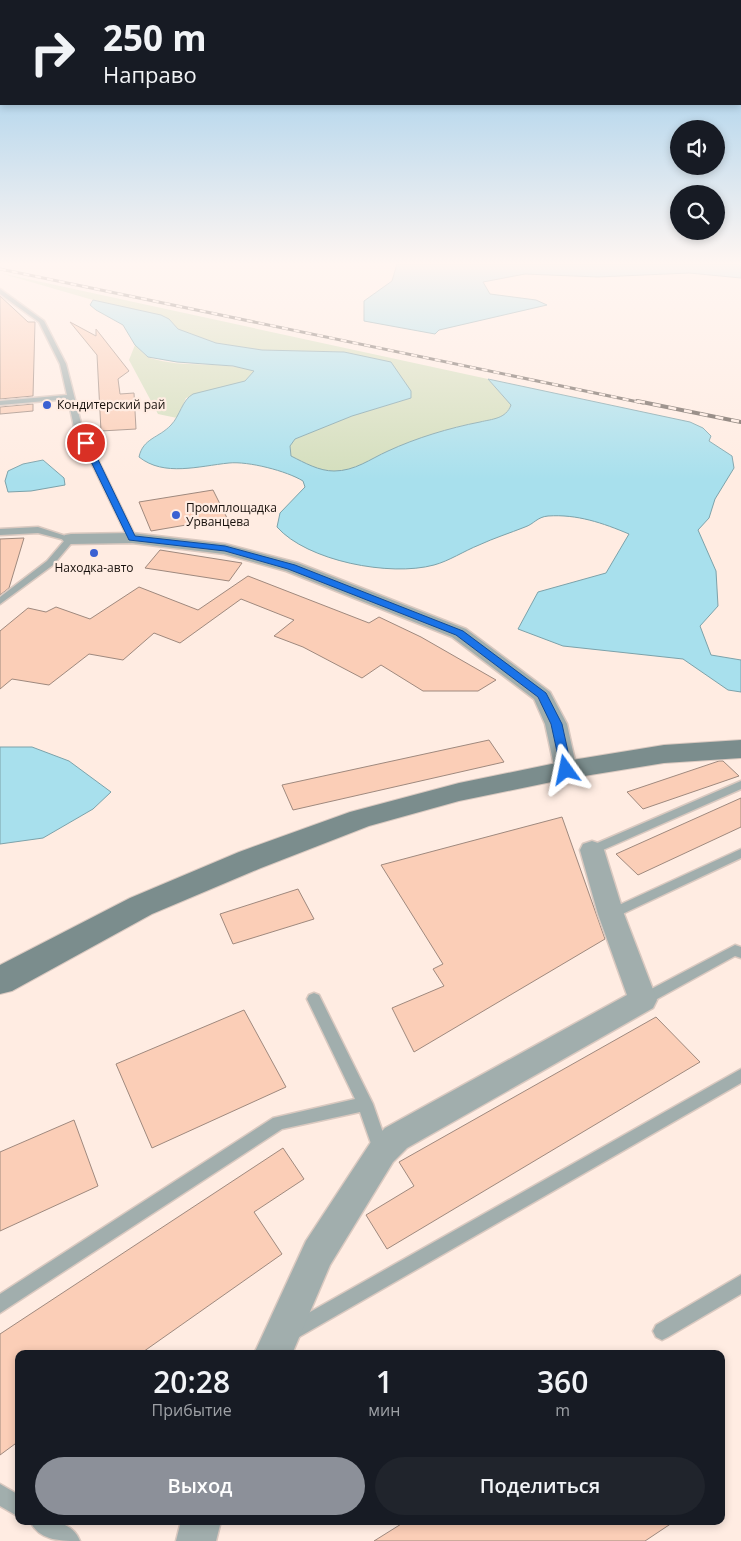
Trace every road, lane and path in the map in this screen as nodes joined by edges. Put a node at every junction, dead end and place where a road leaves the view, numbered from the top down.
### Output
1 (49, 336) edge
2 (71, 397) junction
3 (0, 403) edge
4 (0, 532) edge
5 (71, 538) junction
6 (132, 538) junction
7 (0, 601) edge
8 (741, 749) edge
9 (566, 770) junction
10 (741, 786) edge
11 (592, 850) joint
12 (741, 853) edge
13 (610, 914) junction
14 (741, 953) edge
15 (0, 981) edge
16 (314, 999) dead end
17 (643, 1000) junction
18 (741, 1075) edge
19 (365, 1104) junction
20 (382, 1152) junction
21 (741, 1284) edge
22 (0, 1304) edge
23 (662, 1331) dead end
24 (277, 1345) edge
25 (0, 1494) edge
26 (15, 1504) edge
27 (46, 1525) edge
28 (200, 1525) edge
29 (70, 1541) edge
30 (196, 1541) edge

1 - 2 lane
2 - 3 lane
2 - 6 lane
4 - 5 lane
5 - 6 street
5 - 7 lane
6 - 9 street
8 - 9 street
9 - 15 street
10 - 11 lane
11 - 13 street
12 - 13 lane
13 - 17 street
14 - 17 lane
16 - 19 lane
17 - 20 street
18 - 24 lane
19 - 20 lane
19 - 22 lane
20 - 24 street
21 - 23 lane
25 - 26 lane
27 - 29 lane
28 - 30 street

